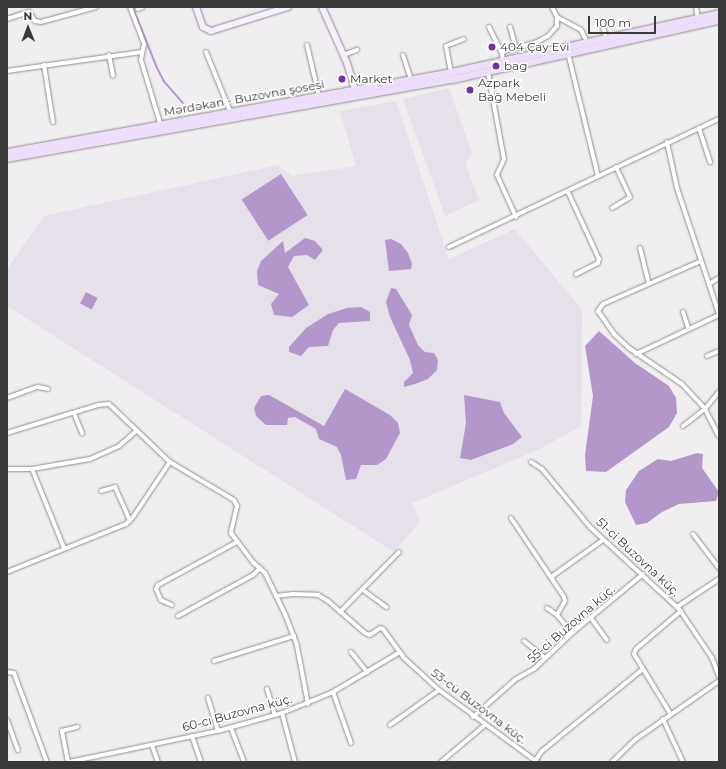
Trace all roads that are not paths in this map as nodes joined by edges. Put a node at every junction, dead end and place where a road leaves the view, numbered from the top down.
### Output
1 (27, 7) edge
2 (96, 7) edge
3 (130, 7) edge
4 (143, 7) edge
5 (196, 7) edge
6 (288, 7) edge
7 (322, 7) edge
8 (552, 7) edge
9 (696, 7) edge
10 (138, 9) dead end
11 (29, 12) junction
12 (719, 13) edge
13 (557, 17) junction
14 (698, 18) junction
15 (7, 19) edge
16 (719, 20) edge
17 (602, 23) dead end
18 (489, 27) dead end
19 (510, 27) dead end
20 (606, 38) junction
21 (464, 39) dead end
22 (587, 43) junction
23 (307, 45) dead end
24 (516, 48) junction
25 (357, 50) dead end
26 (142, 52) junction
27 (206, 52) dead end
28 (568, 53) junction
29 (110, 55) junction
30 (343, 55) junction
31 (403, 55) dead end
32 (502, 58) junction
33 (44, 65) junction
34 (7, 70) edge
35 (451, 72) junction
36 (488, 72) junction
37 (114, 76) dead end
38 (411, 80) junction
39 (354, 90) junction
40 (319, 96) junction
41 (230, 111) junction
42 (719, 118) edge
43 (53, 122) dead end
44 (160, 123) junction
45 (699, 128) junction
46 (667, 142) junction
47 (7, 152) edge
48 (7, 158) edge
49 (710, 162) dead end
50 (616, 167) junction
51 (598, 176) junction
52 (568, 192) junction
53 (612, 208) dead end
54 (516, 217) junction
55 (449, 247) dead end
56 (640, 248) dead end
57 (701, 261) junction
58 (576, 274) dead end
59 (719, 278) edge
60 (649, 283) junction
61 (709, 284) junction
62 (683, 312) dead end
63 (719, 314) edge
64 (688, 327) junction
65 (719, 351) edge
66 (636, 354) junction
67 (707, 356) dead end
68 (48, 389) dead end
69 (719, 392) edge
70 (7, 398) edge
71 (705, 409) junction
72 (74, 413) junction
73 (683, 426) dead end
74 (136, 431) junction
75 (7, 433) edge
76 (82, 433) dead end
77 (719, 436) edge
78 (170, 462) junction
79 (531, 462) dead end
80 (7, 469) edge
81 (32, 469) junction
82 (101, 491) dead end
83 (511, 518) dead end
84 (130, 521) junction
85 (694, 534) dead end
86 (603, 540) junction
87 (237, 542) junction
88 (64, 548) junction
89 (399, 552) dead end
90 (260, 568) junction
91 (719, 568) edge
92 (7, 572) edge
93 (643, 574) junction
94 (551, 577) junction
95 (719, 579) edge
96 (363, 590) junction
97 (276, 596) junction
98 (172, 605) dead end
99 (677, 607) junction
100 (386, 608) dead end
101 (548, 608) dead end
102 (681, 611) junction
103 (340, 612) junction
104 (557, 615) junction
105 (178, 616) dead end
106 (591, 618) junction
107 (572, 633) junction
108 (294, 636) junction
109 (607, 640) dead end
110 (524, 641) dead end
111 (351, 652) dead end
112 (400, 652) junction
113 (545, 658) junction
114 (214, 661) dead end
115 (643, 669) junction
116 (7, 672) edge
117 (367, 672) junction
118 (719, 676) edge
119 (719, 682) edge
120 (267, 689) dead end
121 (439, 690) junction
122 (333, 692) junction
123 (208, 698) dead end
124 (308, 704) junction
125 (282, 713) junction
126 (670, 713) junction
127 (275, 715) junction
128 (473, 717) junction
129 (663, 719) junction
130 (7, 720) edge
131 (390, 725) dead end
132 (485, 725) junction
133 (77, 727) dead end
134 (231, 728) junction
135 (218, 731) junction
136 (192, 736) junction
137 (351, 744) dead end
138 (152, 745) junction
139 (18, 750) dead end
140 (83, 761) edge
141 (536, 761) edge
142 (47, 762) edge
143 (68, 762) edge
144 (158, 762) edge
145 (201, 762) edge
146 (244, 762) edge
147 (295, 762) edge
148 (441, 762) edge
149 (612, 762) edge
150 (683, 762) edge

1 - 11 street
2 - 11 street
3 - 26 street
4 - 10 street
5 - 6 street
7 - 30 street
8 - 13 street
9 - 14 street
11 - 15 street
12 - 14 main road, Mərdəkan - Buzovna şosesi
13 - 22 street
13 - 24 street
14 - 20 main road, Mərdəkan - Buzovna şosesi
16 - 28 main road
17 - 20 street
18 - 32 street
19 - 24 street
20 - 22 main road, Mərdəkan - Buzovna şosesi
21 - 35 street
22 - 32 main road, Mərdəkan - Buzovna şosesi
23 - 40 street
24 - 32 street
25 - 30 street
26 - 29 street
26 - 44 street
27 - 41 street
28 - 36 main road
28 - 51 street
29 - 33 street
29 - 37 street
30 - 39 street
31 - 38 street
32 - 35 main road, Mərdəkan - Buzovna şosesi
33 - 34 street
33 - 43 street
35 - 38 main road, Mərdəkan - Buzovna şosesi
36 - 48 main road
36 - 54 street
38 - 39 main road, Mərdəkan - Buzovna şosesi
39 - 40 main road, Mərdəkan - Buzovna şosesi
40 - 41 main road, Mərdəkan - Buzovna şosesi
41 - 44 main road, Mərdəkan - Buzovna şosesi
42 - 45 street
44 - 47 main road, Mərdəkan - Buzovna şosesi
45 - 46 street
45 - 49 street
46 - 50 street
46 - 57 street
50 - 51 street
50 - 53 street
51 - 52 street
52 - 54 street
52 - 58 street
54 - 55 street
56 - 60 street
57 - 60 street
57 - 61 street
59 - 61 street
60 - 66 street
61 - 63 street
62 - 64 street
63 - 64 street
64 - 66 street
65 - 67 street
66 - 71 street
68 - 70 street
69 - 71 street
71 - 73 street
71 - 77 street
72 - 74 street
72 - 75 street
72 - 76 street
74 - 78 street
74 - 81 street
78 - 84 street
78 - 87 street
79 - 86 street, 51-ci Buzovna küç.
80 - 81 street
81 - 88 street
82 - 84 street
83 - 94 street
84 - 88 street
85 - 91 street
86 - 93 street, 51-ci Buzovna küç.
86 - 94 street
87 - 90 street
87 - 98 street
88 - 92 street
89 - 96 street
90 - 97 street
90 - 105 street
93 - 99 street, 51-ci Buzovna küç.
93 - 106 street, 55-ci Buzovna küç.
94 - 104 street
95 - 99 street
96 - 100 street
96 - 103 street
97 - 103 street, 53-cü Buzovna küç.
97 - 108 street
99 - 102 street, 51-ci Buzovna küç.
101 - 104 street
102 - 115 street
102 - 118 street, 51-ci Buzovna küç.
103 - 112 street, 53-cü Buzovna küç.
104 - 107 street
106 - 107 street, 55-ci Buzovna küç.
106 - 109 street
107 - 113 street, 55-ci Buzovna küç.
108 - 114 street
108 - 124 street
110 - 113 street
111 - 117 street
112 - 117 street, 60-cı Buzovna küç.
112 - 121 street, 53-cü Buzovna küç.
113 - 128 street, 55-ci Buzovna küç.
115 - 126 street
115 - 141 street
116 - 142 street
117 - 122 street, 60-cı Buzovna küç.
119 - 126 street
120 - 127 street
121 - 128 street, 53-cü Buzovna küç.
121 - 131 street
122 - 124 street, 60-cı Buzovna küç.
122 - 137 street
123 - 135 street
124 - 125 street, 60-cı Buzovna küç.
125 - 127 street, 60-cı Buzovna küç.
125 - 147 street
126 - 129 street
127 - 134 street, 60-cı Buzovna küç.
128 - 132 street, 53-cü Buzovna küç.
129 - 149 street
129 - 150 street
130 - 139 street
132 - 141 street, 53-cü Buzovna küç.
132 - 148 street
133 - 143 street
134 - 135 street, 60-cı Buzovna küç.
134 - 146 street
135 - 136 street, 60-cı Buzovna küç.
136 - 138 street, 60-cı Buzovna küç.
136 - 145 street
138 - 140 street, 60-cı Buzovna küç.
138 - 144 street
140 - 143 street, 60-cı Buzovna küç.

